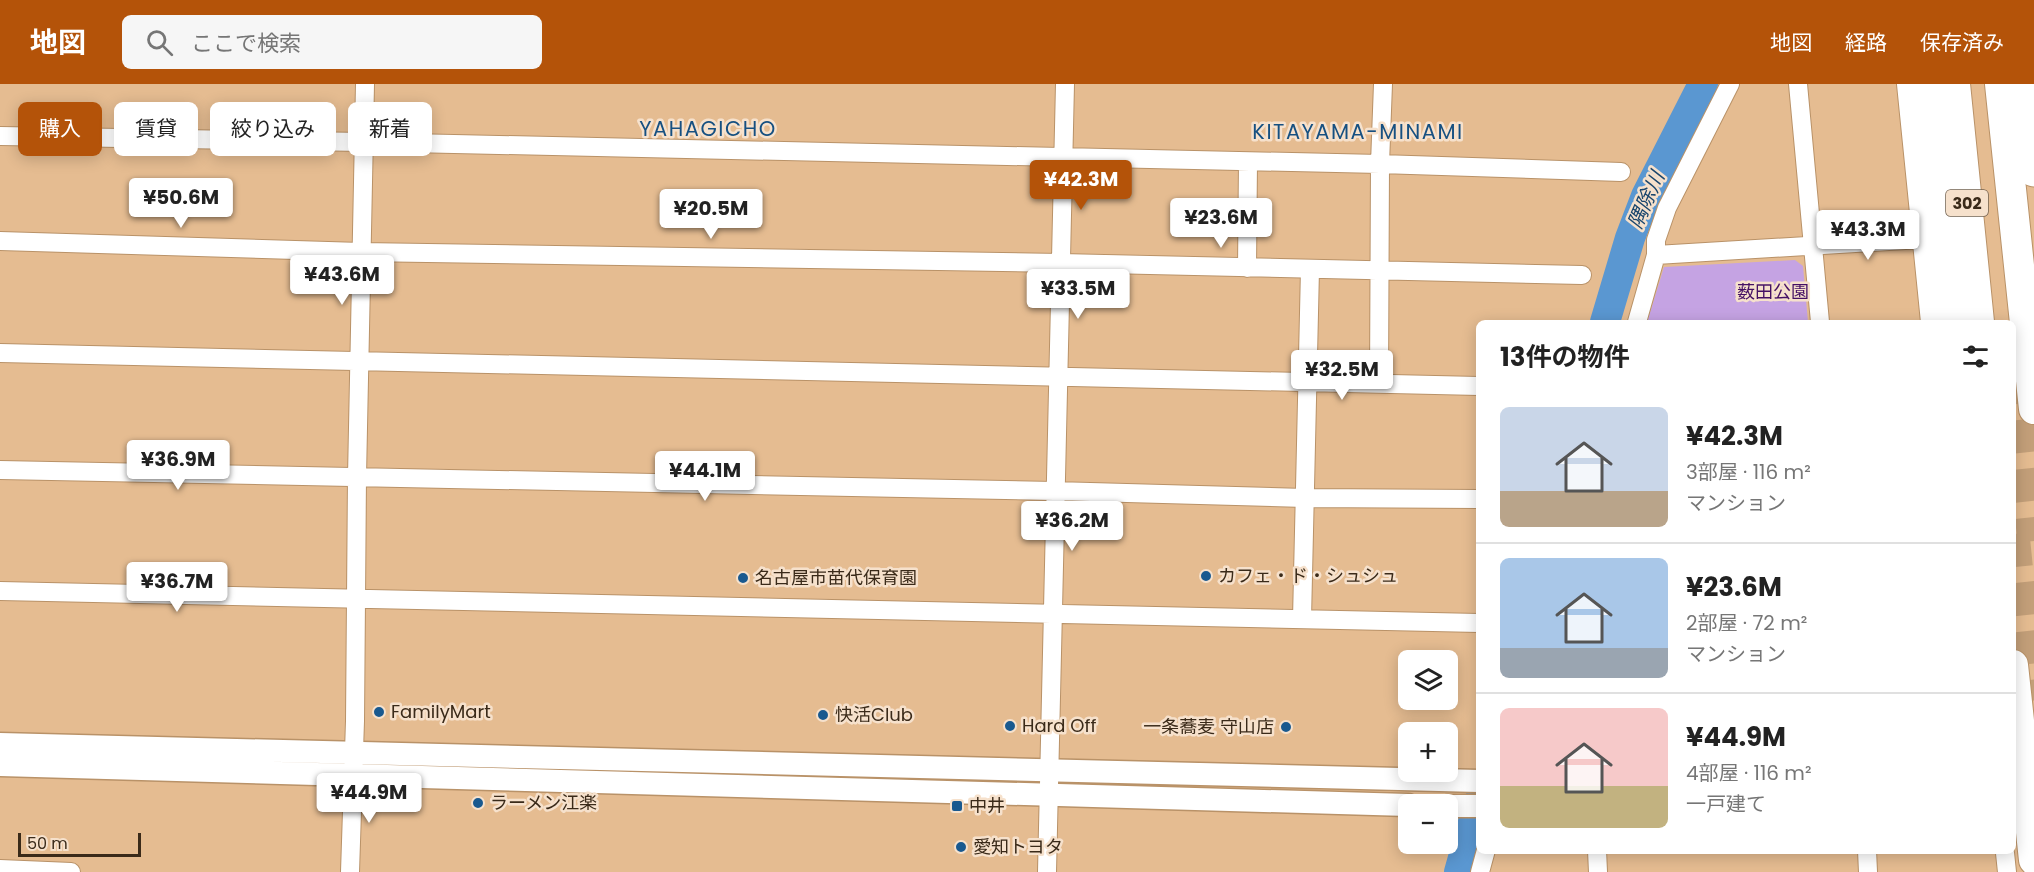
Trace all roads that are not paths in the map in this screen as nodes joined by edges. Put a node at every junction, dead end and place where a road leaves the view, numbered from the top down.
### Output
1 (365, 84) edge
2 (1065, 84) edge
3 (1383, 84) edge
4 (1730, 84) edge
5 (1798, 84) edge
6 (1906, 84) edge
7 (1927, 84) edge
8 (1954, 84) edge
9 (2000, 84) edge
10 (2024, 84) edge
11 (365, 102) edge
12 (0, 136) edge
13 (348, 141) edge
14 (432, 143) edge
15 (364, 156) edge
16 (1064, 157) junction
17 (1248, 162) junction
18 (1380, 164) junction
19 (2034, 170) edge
20 (1621, 172) dead end
21 (1922, 239) junction
22 (0, 241) edge
23 (1812, 246) junction
24 (361, 252) junction
25 (1656, 255) junction
26 (1061, 263) junction
27 (1247, 268) junction
28 (1310, 269) junction
29 (1379, 271) junction
30 (1582, 275) dead end
31 (1638, 320) edge
32 (1820, 320) edge
33 (1930, 320) edge
34 (1952, 320) edge
35 (1979, 320) edge
36 (0, 353) edge
37 (360, 360) junction
38 (1059, 377) junction
39 (1306, 383) junction
40 (1379, 384) junction
41 (1476, 386) edge
42 (2034, 409) edge
43 (0, 470) edge
44 (357, 477) junction
45 (1054, 491) junction
46 (1305, 498) junction
47 (1476, 499) edge
48 (0, 591) edge
49 (355, 599) junction
50 (1053, 613) junction
51 (1302, 619) junction
52 (1476, 623) edge
53 (2016, 694) edge
54 (0, 744) edge
55 (354, 752) junction
56 (0, 765) edge
57 (1049, 771) junction
58 (353, 776) junction
59 (1473, 781) edge
60 (2025, 782) edge
61 (1048, 795) junction
62 (1398, 805) edge
63 (1485, 854) edge
64 (1597, 854) edge
65 (1867, 854) edge
66 (2005, 854) edge
67 (2034, 860) edge
68 (0, 869) edge
69 (71, 872) edge
70 (350, 872) edge
71 (1047, 872) edge
72 (1480, 872) edge
73 (1598, 872) edge
74 (1868, 872) edge
75 (2007, 872) edge

1 - 11 street
2 - 16 street
3 - 18 street
4 - 25 street
5 - 23 street
6 - 21 street
7 - 34 highway
8 - 35 highway, 302
9 - 42 highway, 302
10 - 19 highway
12 - 13 street
14 - 16 street
15 - 24 street
16 - 17 street
16 - 26 street
17 - 18 street
17 - 27 street
18 - 20 street
18 - 29 street
21 - 23 street
21 - 33 street
22 - 24 street
23 - 25 street
23 - 32 street
24 - 26 street
24 - 37 street
25 - 31 street
26 - 27 street
26 - 38 street
27 - 28 street
28 - 29 street
28 - 39 street
29 - 30 street
29 - 40 street
36 - 37 street
37 - 38 street
37 - 44 street
38 - 39 street
38 - 45 street
39 - 40 street
39 - 46 street
40 - 41 street
43 - 44 street
44 - 45 street
44 - 49 street
45 - 46 street
45 - 50 street
46 - 47 street
46 - 51 street
48 - 49 street
49 - 50 street
49 - 55 street
50 - 51 street
50 - 57 street
51 - 52 street
53 - 60 highway
54 - 55 street
55 - 57 street
55 - 58 street
56 - 58 street
57 - 59 street
57 - 61 street
58 - 61 street
58 - 70 street
60 - 67 highway
61 - 62 street
61 - 71 street
63 - 72 street
64 - 73 street
65 - 74 street
66 - 75 street
68 - 69 street

